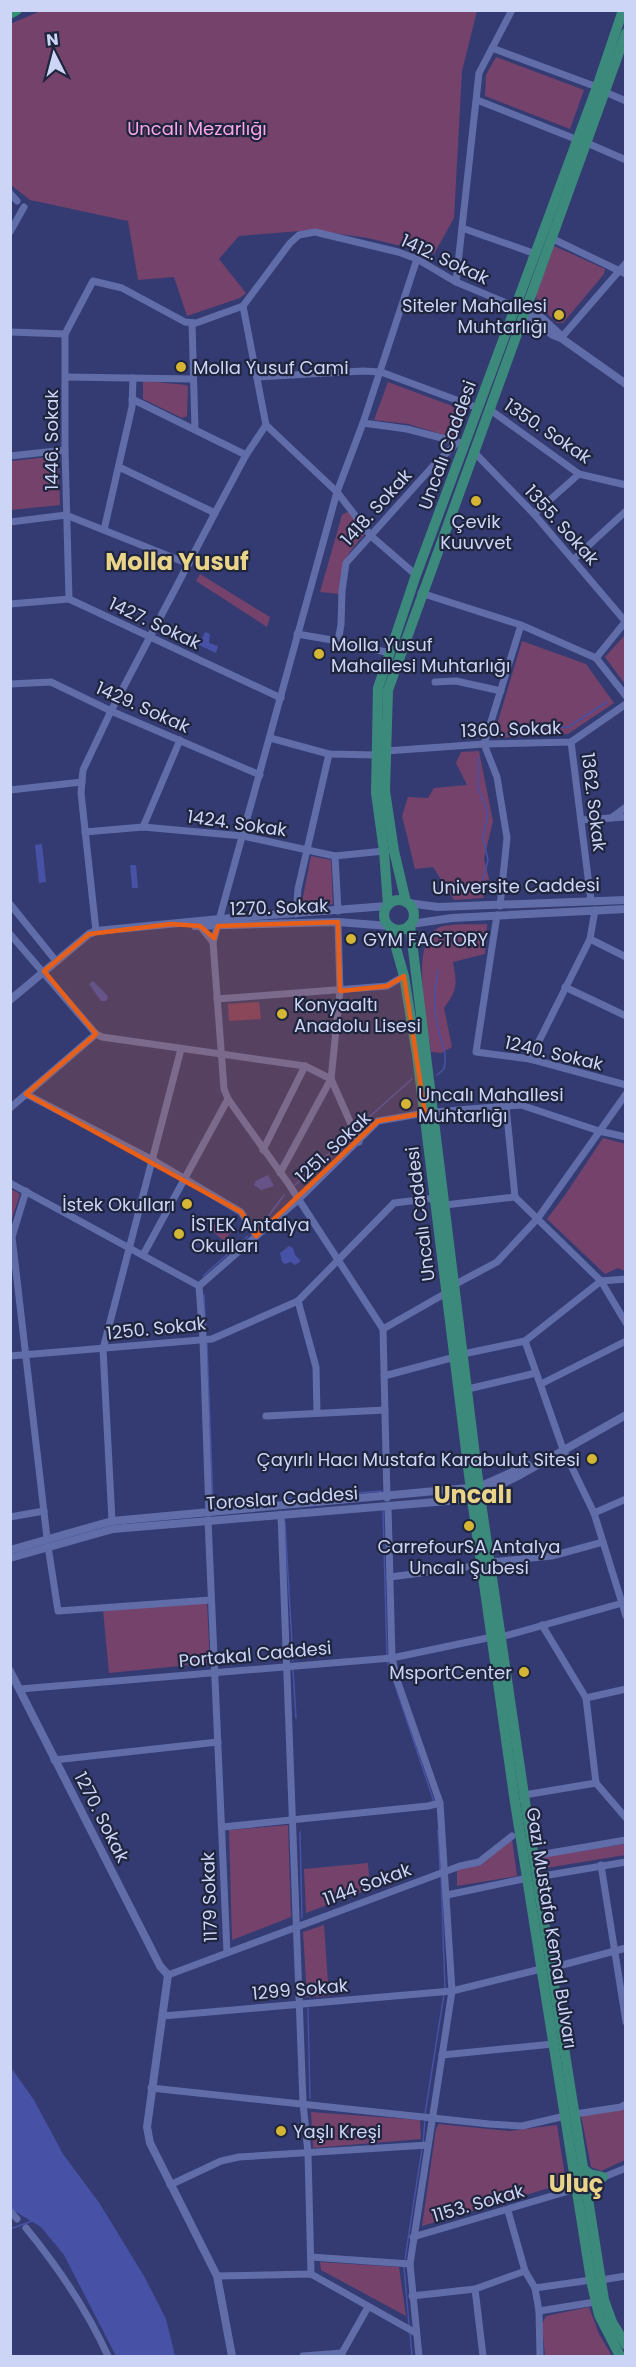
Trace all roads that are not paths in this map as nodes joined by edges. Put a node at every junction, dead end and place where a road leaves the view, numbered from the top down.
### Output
1 (17, 10) edge
2 (512, 10) edge
3 (623, 10) edge
4 (10, 14) edge
5 (626, 33) edge
6 (492, 48) junction
7 (601, 89) junction
8 (477, 100) junction
9 (626, 101) edge
10 (582, 141) junction
11 (626, 160) edge
12 (10, 193) edge
13 (17, 201) dead end
14 (24, 207) dead end
15 (462, 228) junction
16 (10, 232) edge
17 (552, 238) junction
18 (536, 254) junction
19 (417, 259) junction
20 (626, 263) edge
21 (623, 272) edge
22 (456, 282) junction
23 (243, 306) junction
24 (522, 308) junction
25 (192, 323) junction
26 (10, 332) edge
27 (65, 334) junction
28 (561, 338) junction
29 (381, 372) junction
30 (66, 377) junction
31 (257, 377) junction
32 (133, 378) junction
33 (193, 379) junction
34 (626, 384) edge
35 (132, 399) junction
36 (484, 408) junction
37 (363, 423) junction
38 (266, 425) junction
39 (195, 429) junction
40 (466, 446) junction
41 (65, 450) junction
42 (246, 455) junction
43 (10, 456) edge
44 (119, 467) junction
45 (579, 474) junction
46 (626, 485) edge
47 (337, 492) junction
48 (215, 513) junction
49 (625, 513) edge
50 (534, 514) junction
51 (66, 515) junction
52 (10, 522) edge
53 (104, 530) junction
54 (371, 536) junction
55 (574, 560) junction
56 (189, 564) junction
57 (416, 575) junction
58 (421, 592) junction
59 (69, 599) junction
60 (10, 604) edge
61 (625, 621) edge
62 (520, 625) junction
63 (297, 634) junction
64 (149, 638) junction
65 (338, 640) junction
66 (390, 653) junction
67 (596, 658) junction
68 (435, 682) dead end
69 (10, 684) edge
70 (501, 691) junction
71 (626, 696) edge
72 (281, 698) junction
73 (626, 704) edge
74 (111, 711) junction
75 (270, 738) junction
76 (180, 740) junction
77 (571, 742) junction
78 (484, 744) junction
79 (381, 753) junction
80 (329, 754) junction
81 (260, 775) junction
82 (82, 782) junction
83 (10, 790) edge
84 (626, 807) edge
85 (626, 817) edge
86 (611, 818) junction
87 (581, 820) junction
88 (143, 827) junction
89 (85, 832) junction
90 (243, 836) junction
91 (308, 849) junction
92 (384, 851) junction
93 (335, 856) junction
94 (626, 900) edge
95 (407, 903) junction
96 (10, 904) edge
97 (387, 905) junction
98 (593, 905) junction
99 (500, 906) junction
100 (626, 909) edge
101 (338, 911) junction
102 (296, 914) junction
103 (497, 915) junction
104 (219, 922) junction
105 (338, 922) junction
106 (171, 924) junction
107 (410, 924) junction
108 (200, 926) junction
109 (389, 927) junction
110 (96, 931) junction
111 (10, 934) edge
112 (590, 939) junction
113 (213, 942) junction
114 (626, 957) edge
115 (56, 961) junction
116 (44, 971) junction
117 (404, 976) junction
118 (565, 987) junction
119 (340, 991) junction
120 (217, 999) junction
121 (10, 1000) edge
122 (626, 1016) edge
123 (96, 1034) junction
124 (181, 1049) junction
125 (221, 1053) junction
126 (530, 1059) junction
127 (305, 1066) junction
128 (331, 1080) junction
129 (626, 1085) edge
130 (26, 1094) junction
131 (626, 1094) edge
132 (228, 1099) junction
133 (506, 1106) junction
134 (10, 1108) edge
135 (429, 1112) junction
136 (599, 1131) junction
137 (626, 1137) edge
138 (359, 1142) junction
139 (262, 1150) junction
140 (153, 1160) junction
141 (280, 1173) junction
142 (185, 1178) junction
143 (10, 1182) edge
144 (27, 1191) junction
145 (515, 1197) junction
146 (435, 1198) junction
147 (299, 1200) junction
148 (445, 1205) junction
149 (538, 1218) junction
150 (256, 1236) junction
151 (129, 1248) junction
152 (143, 1255) junction
153 (338, 1260) junction
154 (13, 1266) edge
155 (626, 1279) edge
156 (601, 1281) junction
157 (199, 1286) junction
158 (450, 1289) junction
159 (298, 1301) junction
160 (626, 1323) edge
161 (383, 1329) junction
162 (203, 1340) junction
163 (525, 1341) junction
164 (626, 1341) edge
165 (103, 1348) junction
166 (27, 1355) junction
167 (10, 1356) edge
168 (459, 1356) junction
169 (536, 1373) junction
170 (384, 1376) junction
171 (541, 1384) junction
172 (468, 1389) junction
173 (385, 1410) junction
174 (317, 1413) junction
175 (626, 1415) edge
176 (266, 1416) dead end
177 (563, 1449) junction
178 (476, 1493) junction
179 (626, 1499) edge
180 (388, 1502) junction
181 (44, 1511) junction
182 (594, 1513) junction
183 (281, 1515) junction
184 (208, 1516) junction
185 (10, 1517) edge
186 (112, 1525) junction
187 (47, 1542) junction
188 (603, 1542) junction
189 (10, 1550) edge
190 (10, 1558) edge
191 (486, 1563) junction
192 (390, 1577) junction
193 (211, 1600) junction
194 (624, 1603) edge
195 (626, 1617) edge
196 (542, 1625) junction
197 (496, 1637) junction
198 (392, 1658) junction
199 (286, 1667) junction
200 (10, 1671) edge
201 (214, 1673) junction
202 (20, 1689) junction
203 (626, 1689) edge
204 (586, 1698) junction
205 (218, 1742) junction
206 (54, 1760) junction
207 (596, 1783) junction
208 (524, 1795) junction
209 (441, 1803) junction
210 (626, 1818) edge
211 (293, 1820) junction
212 (223, 1827) junction
213 (512, 1836) dead end
214 (626, 1840) edge
215 (533, 1856) junction
216 (626, 1862) edge
217 (601, 1865) junction
218 (442, 1873) junction
219 (532, 1877) junction
220 (447, 1895) junction
221 (296, 1926) junction
222 (626, 1948) edge
223 (615, 1952) junction
224 (227, 1953) junction
225 (546, 1968) junction
226 (168, 1975) junction
227 (447, 1992) junction
228 (301, 2004) junction
229 (163, 2016) junction
230 (626, 2022) edge
231 (554, 2044) junction
232 (442, 2055) junction
233 (151, 2088) junction
234 (303, 2103) junction
235 (626, 2104) edge
236 (570, 2115) junction
237 (428, 2116) junction
238 (428, 2145) junction
239 (308, 2153) junction
240 (626, 2168) edge
241 (584, 2169) junction
242 (603, 2177) junction
243 (170, 2185) junction
244 (581, 2187) junction
245 (10, 2211) edge
246 (508, 2211) junction
247 (17, 2219) dead end
248 (26, 2228) dead end
249 (413, 2238) junction
250 (311, 2257) junction
251 (406, 2264) junction
252 (525, 2271) junction
253 (311, 2274) junction
254 (216, 2276) junction
255 (626, 2276) edge
256 (596, 2280) junction
257 (535, 2288) junction
258 (475, 2289) junction
259 (412, 2296) junction
260 (595, 2302) junction
261 (368, 2307) junction
262 (539, 2311) junction
263 (412, 2331) junction
264 (626, 2345) edge
265 (342, 2355) edge
266 (108, 2356) edge
267 (232, 2356) edge
268 (303, 2356) edge
269 (419, 2356) edge
270 (483, 2356) edge
271 (540, 2356) edge
272 (620, 2356) edge

1 - 4 highway
2 - 6 street
3 - 7 main road, Uncalı Caddesi
5 - 7 main road, Uncalı Caddesi
6 - 7 street
6 - 8 street
7 - 9 street
7 - 10 main road, Uncalı Caddesi
8 - 10 street
8 - 15 street
10 - 11 street
10 - 17 main road, Uncalı Caddesi
10 - 18 main road, Uncalı Caddesi
12 - 13 street
14 - 16 street
15 - 18 street
15 - 22 street
17 - 21 street
17 - 24 main road, Uncalı Caddesi
18 - 24 main road, Uncalı Caddesi
19 - 22 street, 1412. Sokak
19 - 23 street, 1412. Sokak
19 - 29 street
20 - 21 street
21 - 28 street
22 - 24 street, 1412. Sokak
23 - 25 street
23 - 31 street
24 - 28 street
24 - 36 main road, Uncalı Caddesi
25 - 27 street, 1446. Sokak
25 - 33 street
26 - 27 street
27 - 30 street, 1446. Sokak
28 - 34 street
29 - 31 street, 1350. Sokak
29 - 36 street, 1350. Sokak
29 - 37 street
30 - 32 street
30 - 41 street, 1446. Sokak
31 - 38 street
32 - 33 street
32 - 35 street
33 - 39 street
35 - 39 street
35 - 44 street
36 - 40 main road, Uncalı Caddesi
36 - 45 street, 1350. Sokak
37 - 40 street
37 - 47 street
38 - 42 street
38 - 47 street
39 - 42 street
40 - 50 street, 1355. Sokak
40 - 54 street, 1418. Sokak
40 - 57 main road, Uncalı Caddesi
40 - 58 main road, Uncalı Caddesi
41 - 43 street
41 - 51 street, 1446. Sokak
42 - 48 street
44 - 48 street
44 - 53 street
45 - 46 street, 1350. Sokak
45 - 50 street
47 - 54 street
47 - 63 street
48 - 56 street
49 - 55 street
50 - 55 street, 1355. Sokak
51 - 52 street
51 - 53 street
51 - 59 street, 1446. Sokak
53 - 56 street
54 - 57 street
54 - 65 street, 1418. Sokak
55 - 61 street, 1355. Sokak
56 - 64 street
57 - 66 main road, Uncalı Caddesi
58 - 62 street
58 - 79 main road, Uncalı Caddesi
59 - 60 street
59 - 64 street, 1427. Sokak
61 - 67 street
62 - 67 street
62 - 70 street
63 - 65 street
63 - 72 street
64 - 72 street, 1427. Sokak
64 - 74 street
65 - 66 street
66 - 79 main road, Uncalı Caddesi
67 - 71 street
68 - 70 street
69 - 74 street, 1429. Sokak
70 - 78 street
72 - 75 street
73 - 77 street, 1360. Sokak
74 - 76 street, 1429. Sokak
74 - 82 street
75 - 80 street, 1360. Sokak
75 - 81 street
76 - 81 street, 1429. Sokak
76 - 88 street
77 - 78 street, 1360. Sokak
77 - 87 street, 1362. Sokak
78 - 79 street, 1360. Sokak
78 - 99 street
79 - 80 street, 1360. Sokak
79 - 92 main road, Uncalı Caddesi
79 - 95 main road, Uncalı Caddesi
80 - 91 street
81 - 90 street
82 - 83 street
82 - 89 street
84 - 86 street
85 - 86 street
86 - 87 street
87 - 98 street, 1362. Sokak
88 - 89 street, 1424. Sokak
88 - 90 street, 1424. Sokak
89 - 110 street
90 - 91 street, 1424. Sokak
90 - 104 street
91 - 93 street, 1424. Sokak
91 - 102 street
92 - 93 street, 1424. Sokak
92 - 97 main road, Uncalı Caddesi
93 - 101 street
94 - 98 street, Universite Caddesi
95 - 97 main road
95 - 99 street, Universite Caddesi
95 - 107 main road
96 - 115 street
97 - 101 street, 1270. Sokak
97 - 109 main road
98 - 99 street, Universite Caddesi
98 - 100 street, Universite Caddesi
98 - 103 street, Universite Caddesi
98 - 112 street, 1362. Sokak
101 - 102 street, 1270. Sokak
102 - 104 street, 1270. Sokak
103 - 107 street, Universite Caddesi
103 - 126 street, 1240. Sokak
104 - 105 street, 1270. Sokak
104 - 106 street, 1270. Sokak
104 - 108 street, 1270. Sokak
104 - 113 street
105 - 109 street, 1270. Sokak
105 - 119 street
106 - 108 street, 1270. Sokak
106 - 110 street, 1270. Sokak
107 - 109 main road
107 - 135 main road, Uncalı Caddesi
108 - 113 street
109 - 117 main road, Uncalı Caddesi
110 - 115 street, 1270. Sokak
111 - 116 street
112 - 114 street
112 - 118 street, 1362. Sokak
113 - 120 street
115 - 116 street, 1270. Sokak
116 - 121 street, 1270. Sokak
116 - 123 street
117 - 119 street
117 - 135 main road, Uncalı Caddesi
118 - 122 street
118 - 126 street, 1362. Sokak
119 - 120 street
119 - 128 street
120 - 125 street
123 - 124 street
123 - 130 street
124 - 125 street
124 - 140 street
125 - 127 street
125 - 132 street
126 - 129 street, 1240. Sokak
127 - 128 street
127 - 139 street
128 - 138 street
128 - 141 street
130 - 134 street
130 - 140 street
131 - 136 street
132 - 139 street
132 - 142 street
133 - 135 street, 1251. Sokak
133 - 136 street, 1251. Sokak
133 - 145 street
135 - 138 street, 1251. Sokak
135 - 146 main road, Uncalı Caddesi
135 - 148 main road, Uncalı Caddesi
136 - 137 street, 1251. Sokak
136 - 149 street
138 - 147 street, 1251. Sokak
139 - 141 street
140 - 142 street
140 - 151 street
141 - 147 street
142 - 150 street
142 - 152 street
143 - 144 street
144 - 151 street
144 - 154 street
145 - 148 street
145 - 149 street
146 - 153 street, 1250. Sokak
146 - 158 main road, Uncalı Caddesi
147 - 150 street
147 - 153 street
148 - 158 main road, Uncalı Caddesi
149 - 156 street
149 - 158 street
150 - 157 street
151 - 152 street
151 - 165 street
152 - 157 street
153 - 159 street, 1250. Sokak
153 - 161 street
154 - 166 street
155 - 156 street
156 - 160 street
156 - 163 street
157 - 162 street, 1179 Sokak
158 - 161 street
158 - 168 main road, Uncalı Caddesi
159 - 162 street, 1250. Sokak
159 - 174 street
161 - 170 street
162 - 165 street, 1250. Sokak
162 - 184 street, 1179 Sokak
163 - 168 street
163 - 169 street
164 - 171 street
165 - 166 street, 1250. Sokak
165 - 186 street
166 - 167 street, 1250. Sokak
166 - 181 street
168 - 170 street
168 - 172 main road, Uncalı Caddesi
168 - 178 main road, Uncalı Caddesi
169 - 171 street
169 - 172 street
170 - 173 street
171 - 177 street
172 - 178 main road, Uncalı Caddesi
173 - 174 street
173 - 180 street
174 - 176 street
175 - 177 street, Toroslar Caddesi
177 - 178 street, Toroslar Caddesi
177 - 182 street
178 - 180 street, Toroslar Caddesi
178 - 191 main road, Gazi Mustafa Kemal Bulvarı
179 - 182 street
180 - 183 street, Toroslar Caddesi
180 - 184 street, Toroslar Caddesi
180 - 192 street
181 - 185 street
181 - 187 street
182 - 188 street
183 - 184 street, Toroslar Caddesi
183 - 199 street
184 - 186 street, Toroslar Caddesi
184 - 193 street, 1179 Sokak
186 - 187 street, Toroslar Caddesi
187 - 189 street, Toroslar Caddesi
187 - 190 street, Toroslar Caddesi
187 - 193 street
188 - 191 street
188 - 194 street
191 - 192 street
191 - 197 main road, Gazi Mustafa Kemal Bulvarı
192 - 198 street
193 - 201 street, 1179 Sokak
194 - 195 street
194 - 196 street, Portakal Caddesi
196 - 197 street, Portakal Caddesi
196 - 204 street
197 - 198 street, Portakal Caddesi
197 - 208 main road, Gazi Mustafa Kemal Bulvarı
197 - 219 main road, Gazi Mustafa Kemal Bulvarı
198 - 199 street, Portakal Caddesi
198 - 209 street
199 - 201 street, Portakal Caddesi
199 - 211 street
200 - 202 street, 1270. Sokak
201 - 202 street, Portakal Caddesi
201 - 205 street, 1179 Sokak
202 - 206 street, 1270. Sokak
203 - 204 street
204 - 207 street
205 - 206 street
205 - 212 street, 1179 Sokak
206 - 226 street, 1270. Sokak
207 - 208 street
207 - 210 street
208 - 215 main road, Gazi Mustafa Kemal Bulvarı
209 - 211 street
209 - 218 street
211 - 212 street
211 - 221 street
212 - 224 street, 1179 Sokak
213 - 218 street, 1144 Sokak
214 - 215 street
215 - 219 main road, Gazi Mustafa Kemal Bulvarı
216 - 217 street
217 - 219 street
217 - 223 street
218 - 220 street
218 - 221 street, 1144 Sokak
219 - 220 street
219 - 225 main road, Gazi Mustafa Kemal Bulvarı
220 - 227 street
221 - 224 street, 1144 Sokak
221 - 228 street
222 - 223 street, 1299 Sokak
223 - 225 street, 1299 Sokak
223 - 230 street
224 - 226 street, 1179 Sokak
225 - 227 street, 1299 Sokak
225 - 231 main road, Gazi Mustafa Kemal Bulvarı
225 - 236 main road, Gazi Mustafa Kemal Bulvarı
226 - 229 street
227 - 228 street, 1299 Sokak
227 - 232 street
228 - 229 street, 1299 Sokak
228 - 234 street
229 - 233 street
231 - 232 street
231 - 236 main road, Gazi Mustafa Kemal Bulvarı
232 - 237 street
233 - 234 street
233 - 243 street
234 - 237 street
234 - 239 street
235 - 236 street
236 - 237 street
236 - 241 main road, Gazi Mustafa Kemal Bulvarı
236 - 244 main road, Gazi Mustafa Kemal Bulvarı
237 - 238 street
238 - 239 street
238 - 249 street
239 - 243 street
239 - 250 street
240 - 242 street, 1153. Sokak
241 - 242 main road
241 - 244 main road, Gazi Mustafa Kemal Bulvarı
242 - 244 street, 1153. Sokak
243 - 254 street
244 - 246 street, 1153. Sokak
244 - 256 main road, Gazi Mustafa Kemal Bulvarı
245 - 247 street
246 - 249 street, 1153. Sokak
246 - 252 street
248 - 266 street
249 - 251 street
250 - 251 street
250 - 253 street
251 - 259 street
252 - 257 street
252 - 258 street
253 - 254 street
253 - 261 street
254 - 267 street
255 - 256 street
256 - 257 street
256 - 260 main road, Gazi Mustafa Kemal Bulvarı
256 - 264 main road, Gazi Mustafa Kemal Bulvarı
257 - 262 street
258 - 259 street
258 - 270 street
259 - 263 street
260 - 262 street
260 - 272 main road, Gazi Mustafa Kemal Bulvarı
261 - 263 street
261 - 265 street
262 - 271 street
263 - 269 street
265 - 268 street

